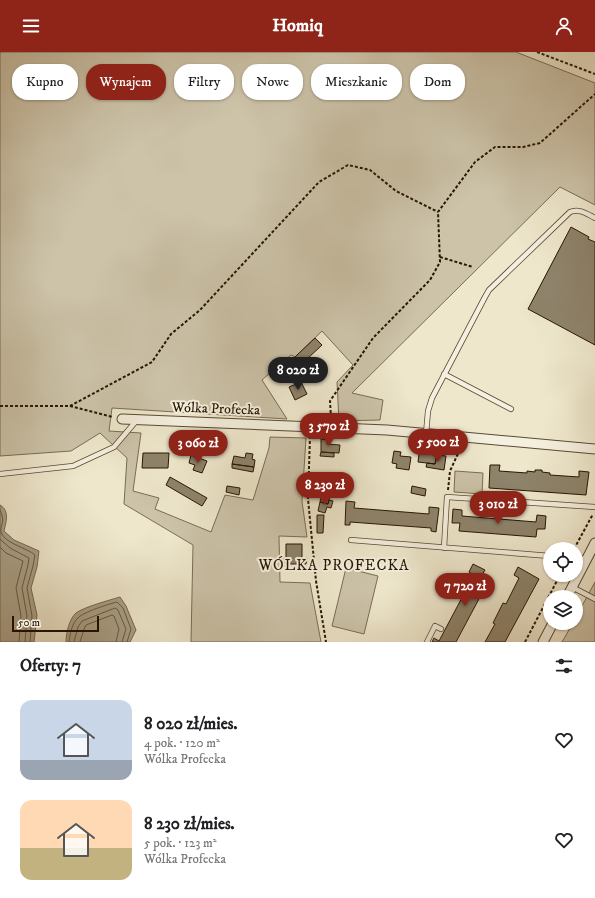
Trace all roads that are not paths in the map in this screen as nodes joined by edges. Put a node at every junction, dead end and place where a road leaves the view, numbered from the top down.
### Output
1 (595, 218) edge
2 (444, 374) junction
3 (511, 409) dead end
4 (122, 419) road end
5 (137, 420) junction
6 (426, 434) junction
7 (595, 448) edge
8 (0, 474) edge
9 (595, 508) edge
10 (351, 540) dead end
11 (595, 543) edge
12 (444, 548) junction
13 (543, 555) edge
14 (583, 559) edge
15 (587, 559) junction
16 (572, 587) junction
17 (570, 590) edge
18 (595, 599) edge
19 (441, 629) dead end
20 (549, 630) edge
21 (427, 642) edge
22 (543, 642) edge

1 - 2 lane
2 - 3 lane
2 - 6 lane
4 - 5 street, Wólka Profecka
5 - 6 street, Wólka Profecka
5 - 8 lane
6 - 7 street, Wólka Profecka
9 - 12 lane
10 - 12 lane
11 - 15 street
12 - 13 lane
14 - 15 lane
15 - 16 street
16 - 17 street
16 - 18 lane
19 - 21 lane
20 - 22 street

